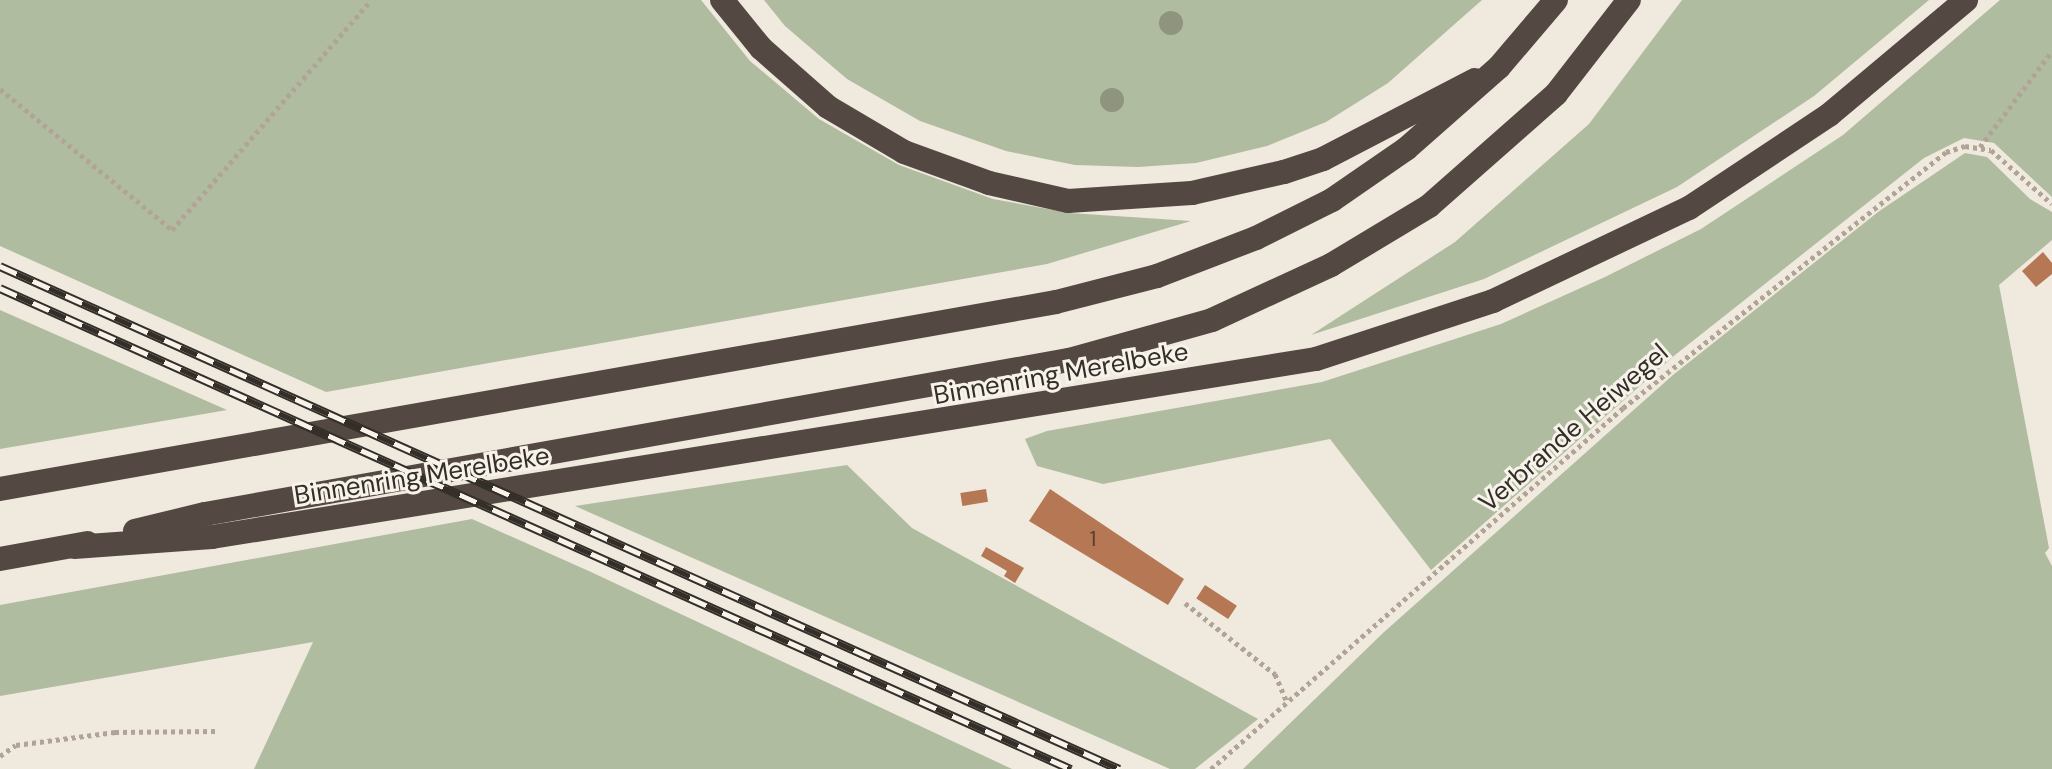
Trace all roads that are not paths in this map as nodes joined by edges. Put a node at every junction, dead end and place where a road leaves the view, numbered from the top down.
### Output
1 (722, 0) edge
2 (1556, 0) edge
3 (1629, 0) edge
4 (1966, 0) edge
5 (1499, 67) junction
6 (0, 489) edge
7 (74, 547) junction
8 (0, 559) edge

1 - 5 highway
2 - 5 highway
3 - 7 highway
4 - 7 highway, Binnenring Merelbeke
5 - 6 highway
7 - 8 highway

